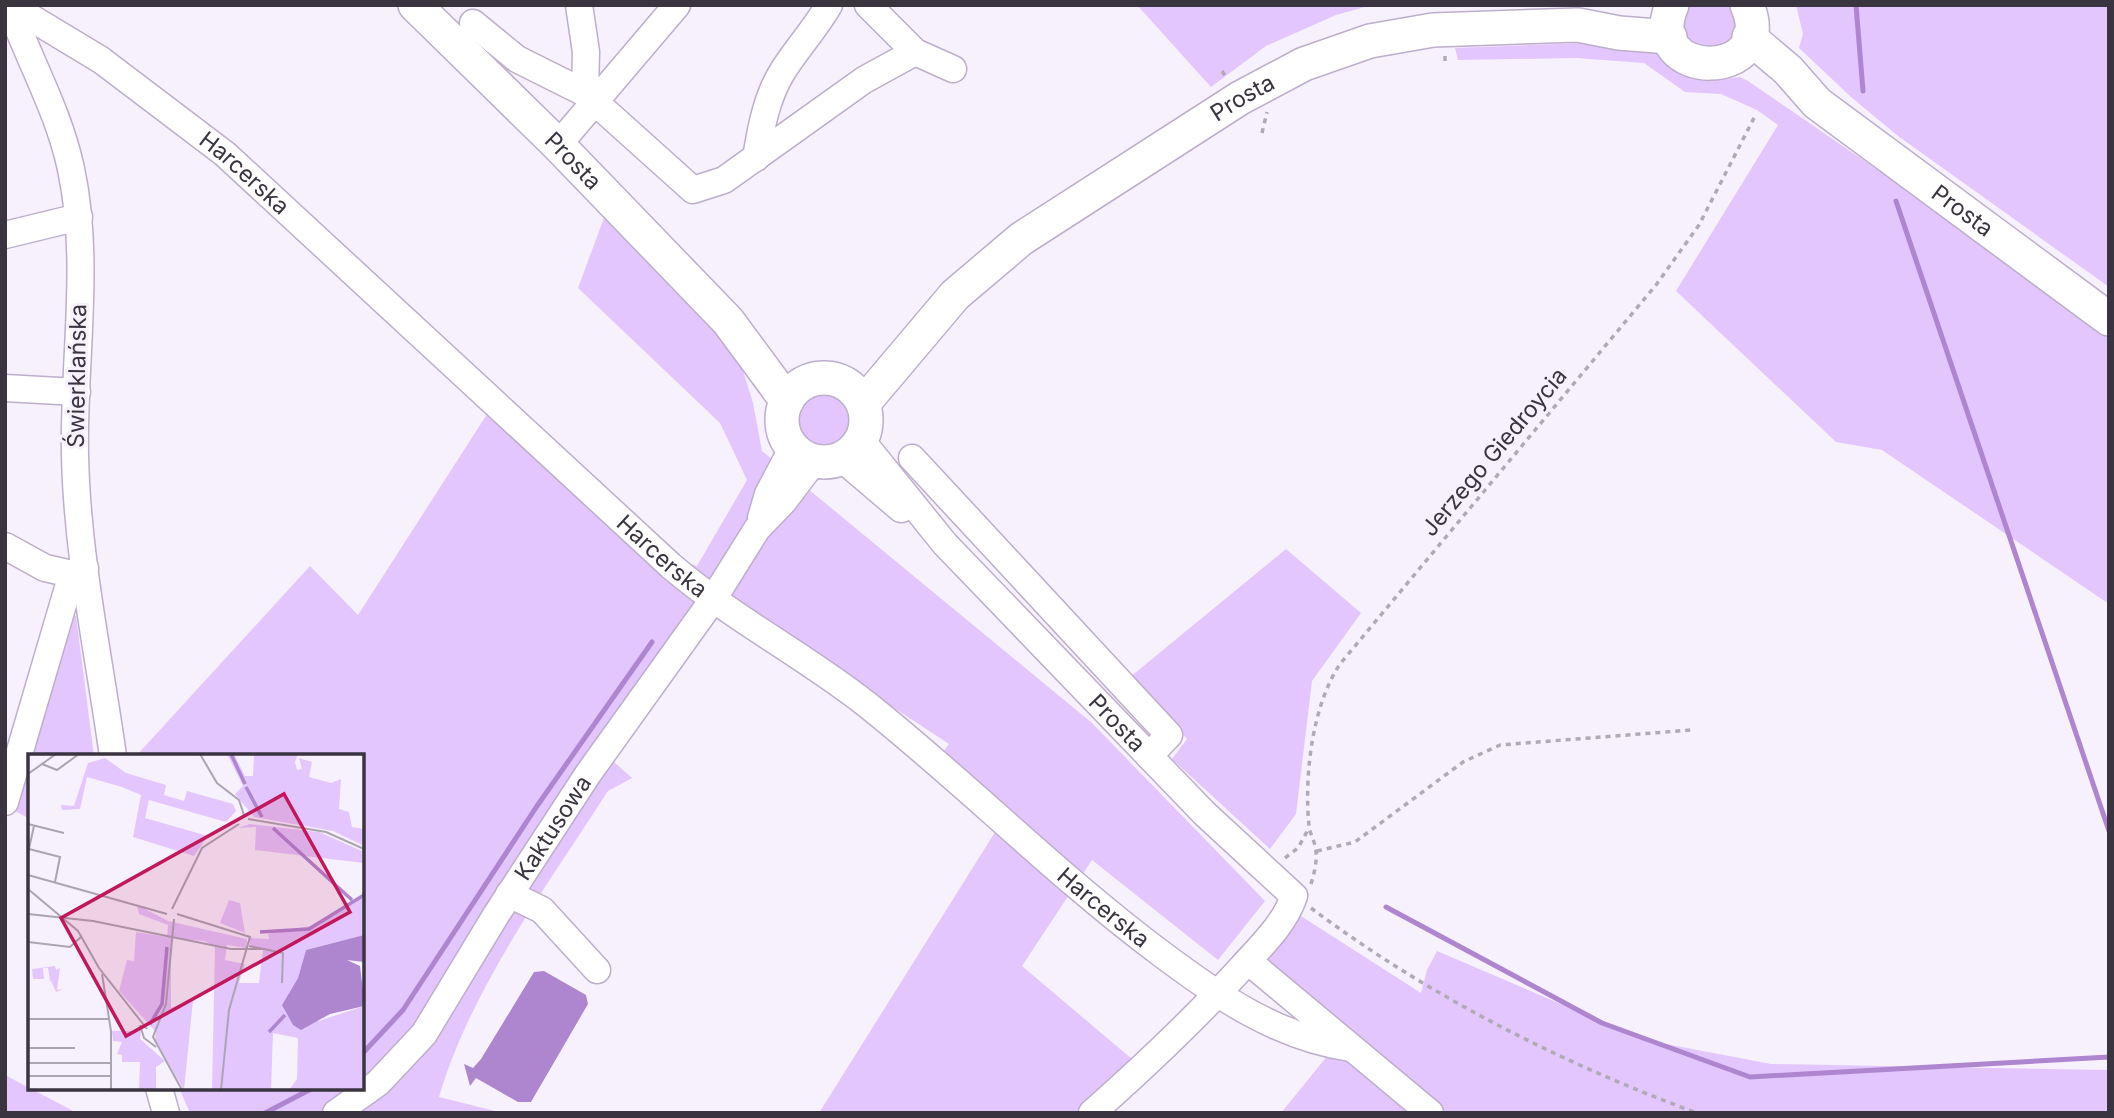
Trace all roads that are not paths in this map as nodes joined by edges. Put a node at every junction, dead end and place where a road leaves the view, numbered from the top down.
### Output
1 (10, 5) edge
2 (415, 5) edge
3 (579, 5) edge
4 (677, 5) edge
5 (829, 5) edge
6 (868, 5) edge
7 (1671, 18) edge
8 (1570, 19) edge
9 (472, 25) edge
10 (1744, 33) edge
11 (915, 52) junction
12 (953, 69) dead end
13 (590, 98) junction
14 (558, 145) junction
15 (756, 158) junction
16 (79, 217) junction
17 (5, 235) edge
18 (2109, 318) edge
19 (5, 388) edge
20 (797, 391) junction
21 (77, 392) junction
22 (853, 393) junction
23 (827, 451) junction
24 (912, 458) dead end
25 (5, 546) edge
26 (79, 571) junction
27 (712, 601) junction
28 (113, 754) edge
29 (1149, 756) junction
30 (6, 800) edge
31 (509, 894) junction
32 (1248, 961) junction
33 (597, 970) dead end
34 (1217, 995) junction
35 (1351, 1048) junction
36 (148, 1090) edge
37 (160, 1090) edge
38 (147, 1113) edge
39 (166, 1113) edge
40 (336, 1113) edge
41 (1092, 1113) edge
42 (1430, 1113) edge

1 - 16 street, Świerklańska
1 - 27 street, Harcerska
2 - 9 main road, Prosta
3 - 13 street
4 - 13 street
5 - 15 street
6 - 11 street
7 - 8 main road, Prosta
7 - 10 main road
8 - 22 main road, Prosta
9 - 13 street
9 - 14 main road, Prosta
10 - 18 main road, Prosta
11 - 12 street
11 - 15 street
13 - 14 street
13 - 15 street
14 - 20 main road, Prosta
16 - 17 street
16 - 21 street, Świerklańska
19 - 21 street
20 - 22 main road
20 - 23 main road
21 - 26 street, Świerklańska
22 - 23 main road
23 - 27 street, Kaktusowa
23 - 29 street, Prosta
24 - 29 street
25 - 26 street
26 - 28 street, Świerklańska
26 - 30 street
27 - 31 street, Kaktusowa
27 - 34 street, Harcerska
29 - 32 street, Prosta
31 - 33 street
31 - 40 street, Kaktusowa
32 - 34 street
32 - 35 street, Harcerska
34 - 35 street, Harcerska
34 - 41 street
35 - 42 street, Harcerska
36 - 38 street
37 - 39 street

